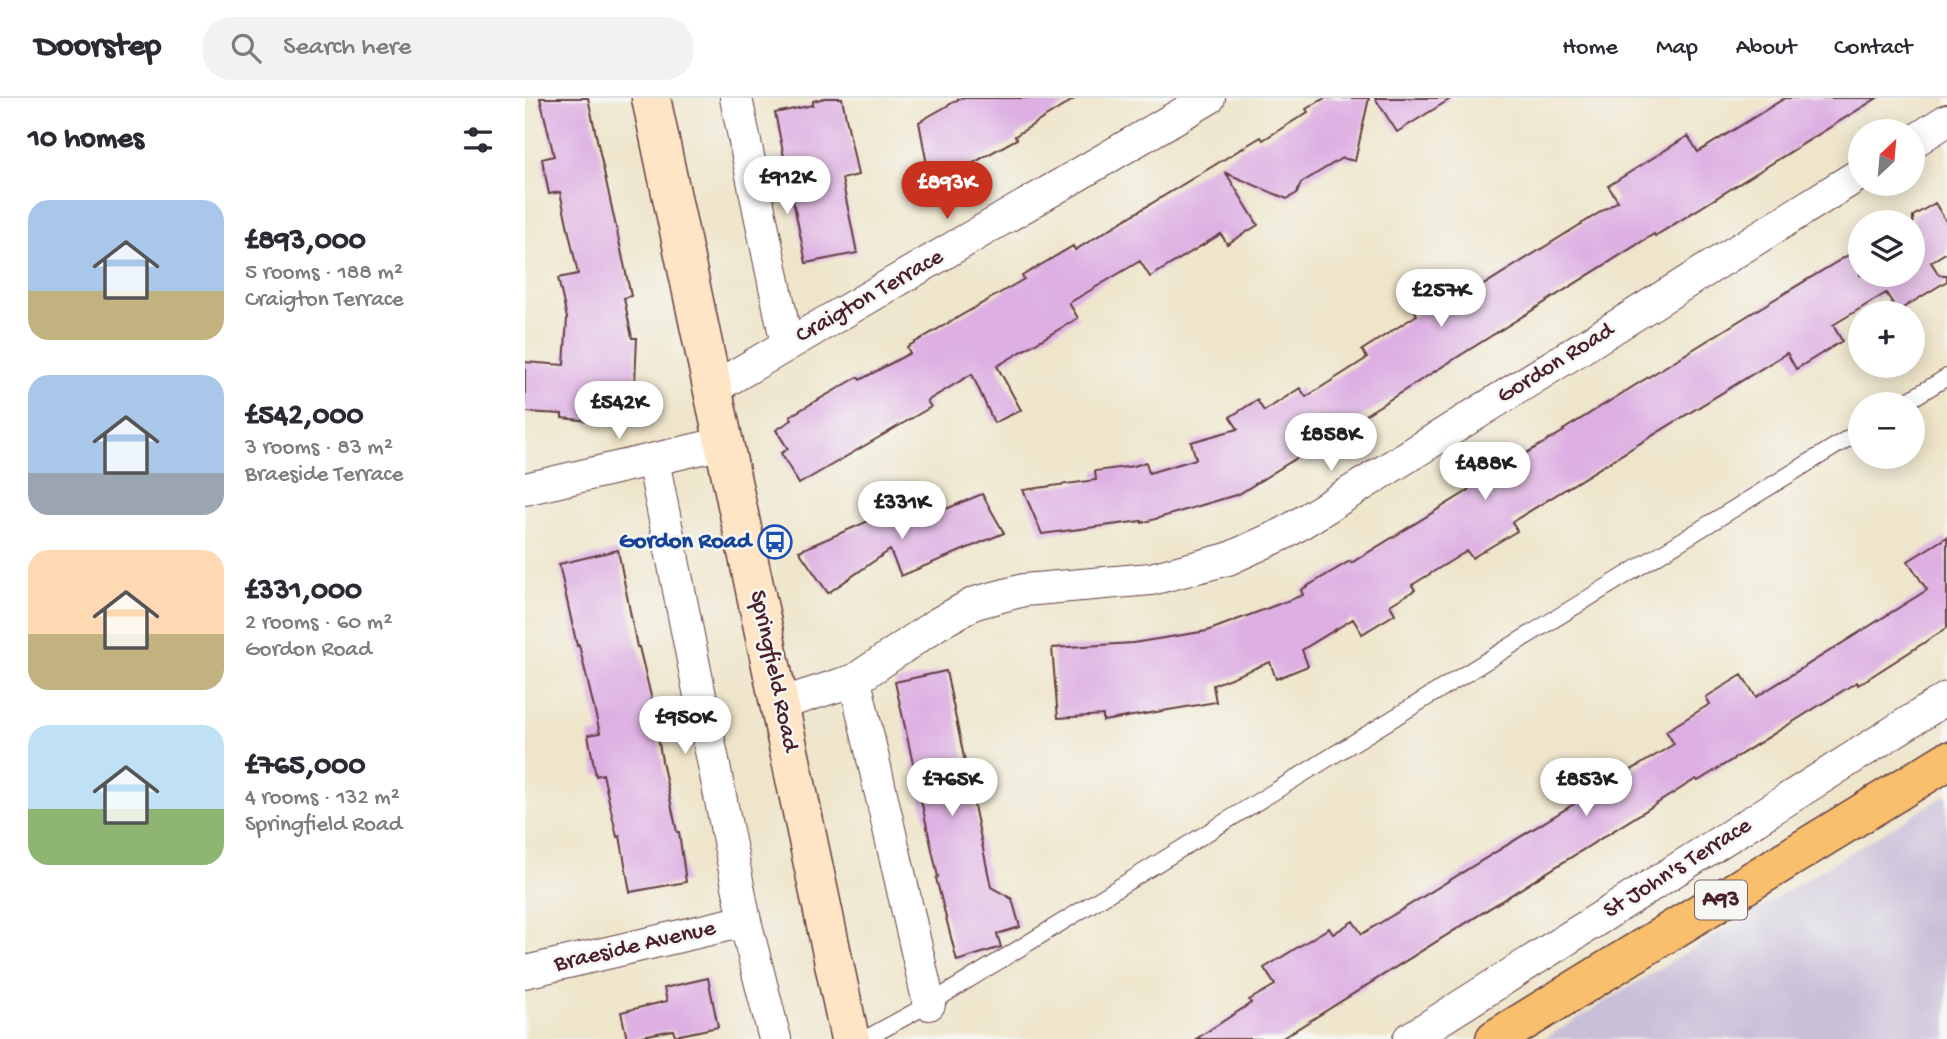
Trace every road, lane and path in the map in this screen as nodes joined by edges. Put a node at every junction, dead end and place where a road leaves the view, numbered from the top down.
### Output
1 (651, 98) edge
2 (736, 98) edge
3 (1209, 98) edge
4 (1162, 111) edge
5 (1947, 120) edge
6 (1925, 134) edge
7 (1848, 181) edge
8 (787, 345) junction
9 (1947, 377) edge
10 (712, 389) junction
11 (1923, 392) edge
12 (1848, 438) edge
13 (724, 443) junction
14 (653, 460) junction
15 (525, 489) edge
16 (855, 680) junction
17 (1947, 698) edge
18 (780, 704) junction
19 (1947, 761) edge
20 (745, 921) junction
21 (525, 972) edge
22 (929, 1004) junction
23 (775, 1039) edge
24 (850, 1039) edge
25 (865, 1039) edge
26 (1409, 1039) edge
27 (1495, 1039) edge

1 - 10 street, Springfield Road
2 - 8 street
3 - 4 street, Craigton Terrace
4 - 8 street, Craigton Terrace
5 - 6 street
7 - 16 street, Gordon Road
8 - 10 street, Craigton Terrace
9 - 11 lane
10 - 13 street, Springfield Road
12 - 22 lane
13 - 14 street
13 - 18 street, Springfield Road
14 - 15 street
14 - 20 street
16 - 18 street, Gordon Road
16 - 22 street
17 - 26 street, St John's Terrace
18 - 24 street, Springfield Road
19 - 27 main road, St John's Terrace / A93
20 - 21 street, Braeside Avenue
20 - 23 street
22 - 25 lane

